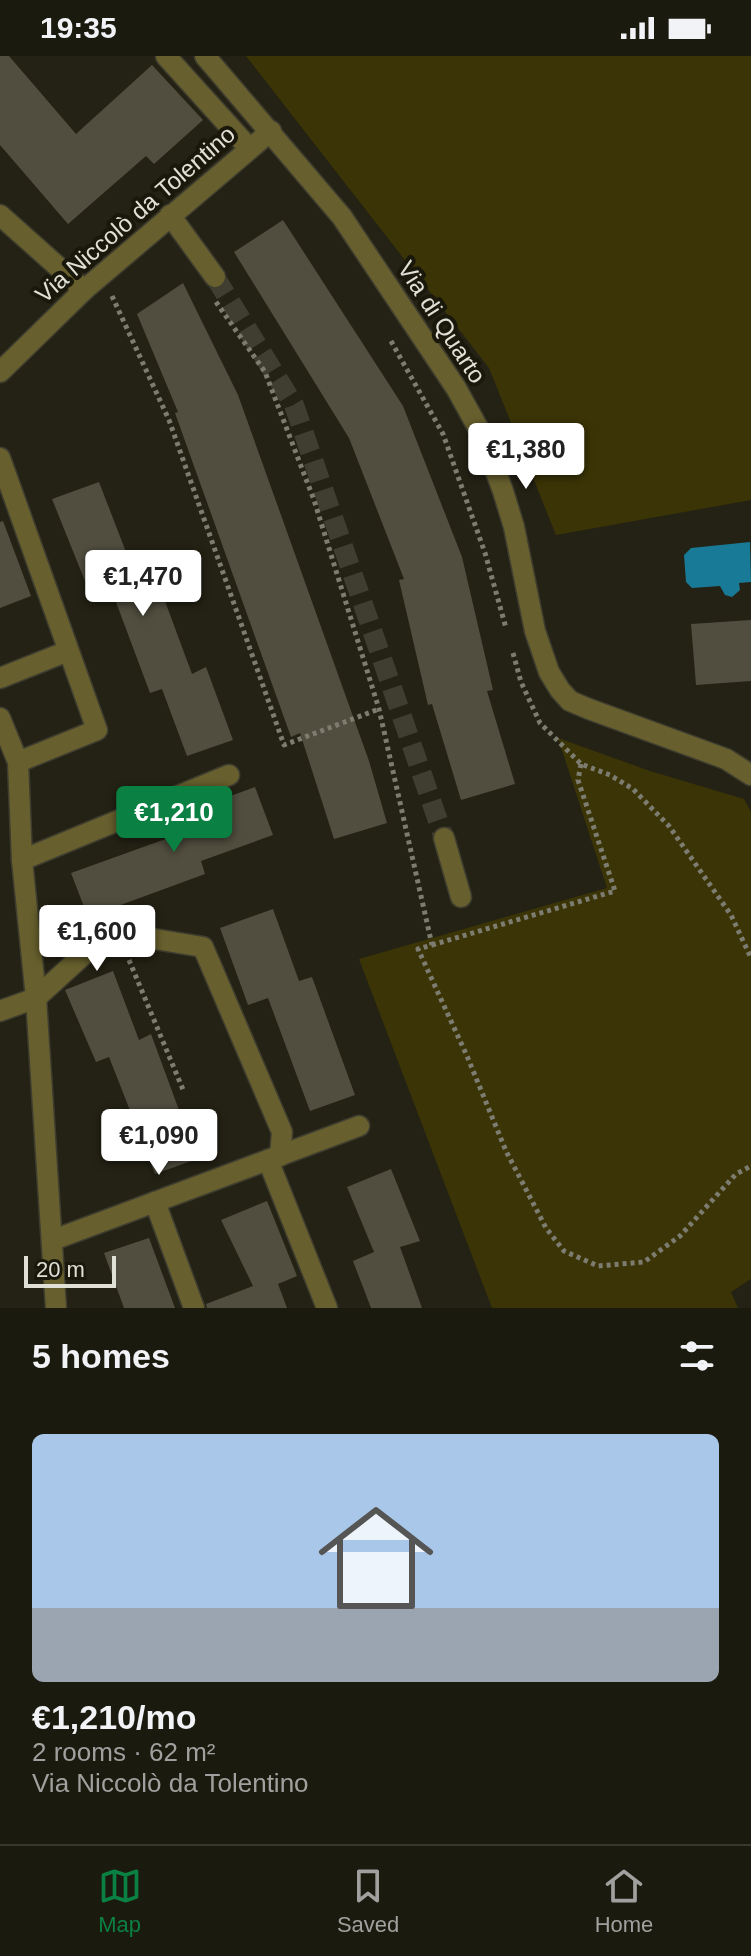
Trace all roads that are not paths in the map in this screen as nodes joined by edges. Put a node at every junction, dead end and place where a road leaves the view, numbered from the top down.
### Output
1 (166, 56) edge
2 (205, 56) edge
3 (271, 131) junction
4 (249, 148) junction
5 (0, 215) edge
6 (170, 215) junction
7 (214, 287) tunnel mouth
8 (84, 290) junction
9 (0, 372) edge
10 (0, 458) edge
11 (68, 651) junction
12 (0, 678) edge
13 (0, 718) edge
14 (18, 762) junction
15 (229, 775) dead end
16 (751, 775) edge
17 (444, 838) tunnel mouth
18 (22, 860) junction
19 (461, 897) dead end
20 (36, 998) junction
21 (0, 1011) edge
22 (359, 1126) dead end
23 (274, 1158) junction
24 (155, 1202) junction
25 (53, 1240) junction
26 (56, 1308) edge
27 (194, 1308) edge
28 (327, 1308) edge

1 - 4 street
2 - 3 street, Via di Quarto
3 - 4 street, Via Niccolò da Tolentino
3 - 16 street, Via di Quarto
4 - 6 street, Via Niccolò da Tolentino
5 - 8 street
6 - 7 street
6 - 8 street, Via Niccolò da Tolentino
8 - 9 street, Via Niccolò da Tolentino
10 - 11 street
11 - 12 street
11 - 14 street
13 - 14 street
14 - 18 street
15 - 18 street
17 - 19 street
18 - 20 street
20 - 21 street
20 - 23 street
20 - 25 street
22 - 23 street
23 - 24 street
23 - 28 street
24 - 25 street
24 - 27 street
25 - 26 street

